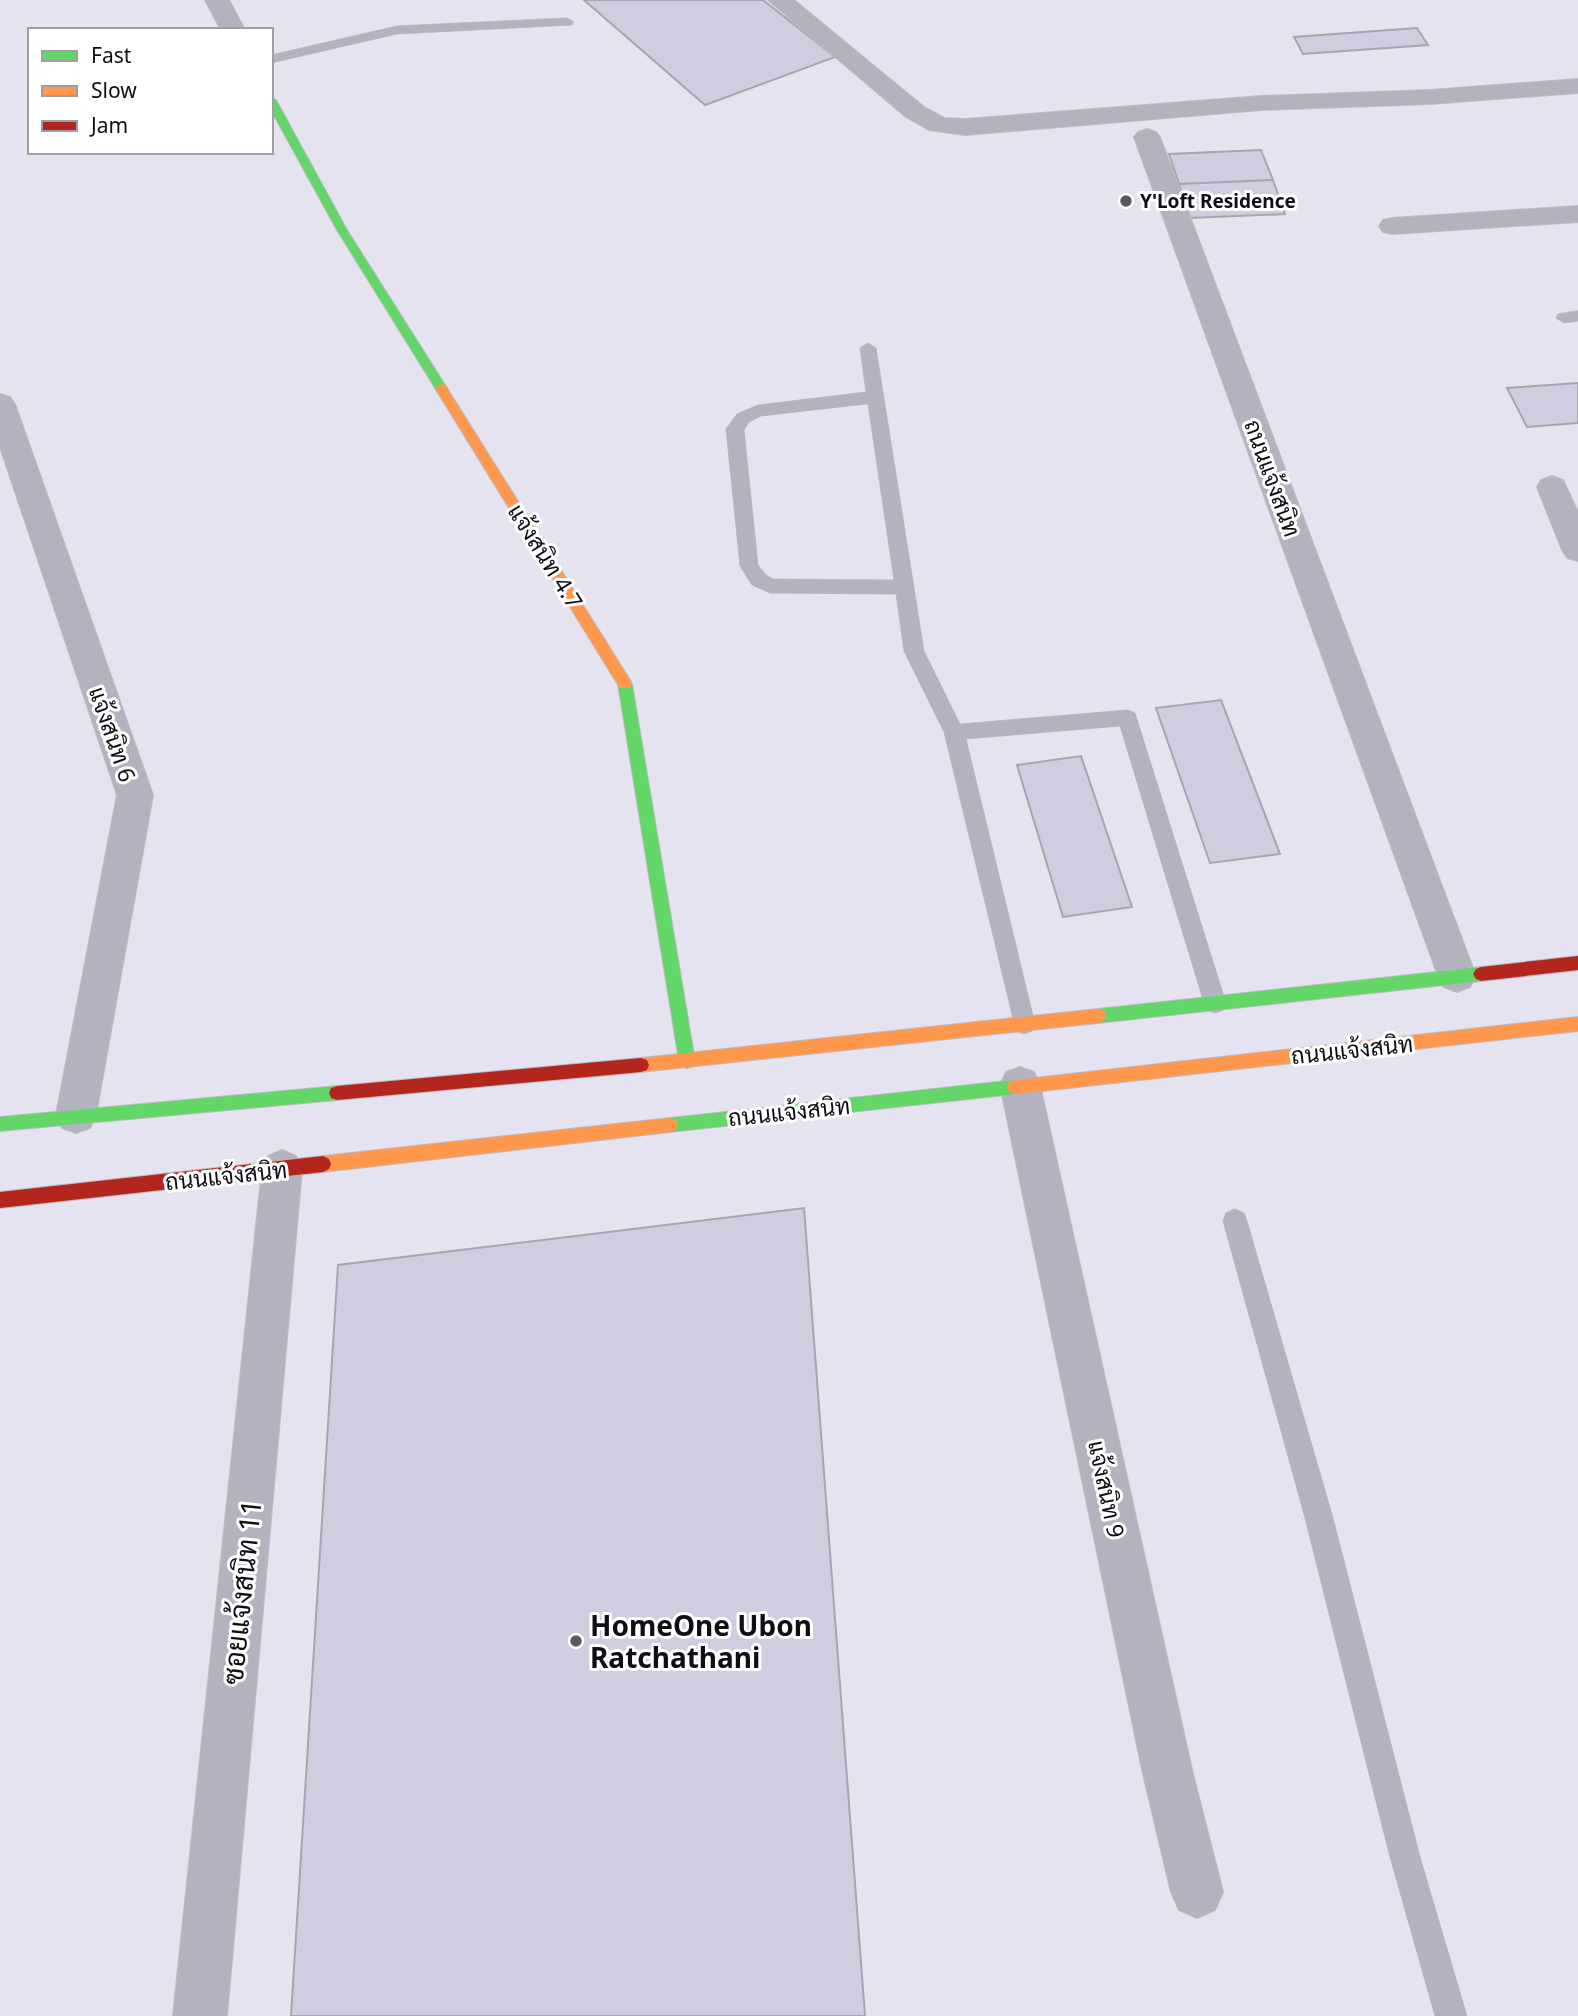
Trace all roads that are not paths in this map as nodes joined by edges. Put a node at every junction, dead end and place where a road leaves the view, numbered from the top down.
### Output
1 (217, 0) edge
2 (780, 0) edge
3 (567, 22) dead end
4 (232, 28) edge
5 (273, 59) edge
6 (1578, 86) edge
7 (273, 104) edge
8 (1147, 137) dead end
9 (1578, 214) edge
10 (1392, 226) dead end
11 (868, 348) dead end
12 (875, 397) junction
13 (0, 404) edge
14 (1552, 487) dead end
15 (1578, 550) edge
16 (904, 587) junction
17 (954, 732) junction
18 (1578, 962) edge
19 (1457, 976) junction
20 (1215, 1003) junction
21 (1024, 1024) junction
22 (1578, 1024) edge
23 (687, 1061) junction
24 (1020, 1085) junction
25 (76, 1115) junction
26 (0, 1124) edge
27 (282, 1168) junction
28 (0, 1200) edge
29 (1235, 1222) dead end
30 (1198, 1892) dead end
31 (200, 2016) edge
32 (1451, 2016) edge

1 - 4 street
2 - 6 street
3 - 5 lane
7 - 23 main road, แจ้งสนิท 4.7
8 - 19 street, ถนนแจ้งสนิท
9 - 10 street
11 - 12 lane
12 - 16 lane
12 - 16 lane
13 - 25 street, แจ้งสนิท 6
14 - 15 street
16 - 17 lane
17 - 20 lane
17 - 21 lane
18 - 19 main road
19 - 20 main road
20 - 21 main road
21 - 23 main road
22 - 24 main road, ถนนแจ้งสนิท
23 - 25 main road
24 - 27 main road, ถนนแจ้งสนิท
24 - 30 street, แจ้งสนิท 9
25 - 26 main road
27 - 28 main road, ถนนแจ้งสนิท
27 - 31 street, ซอยแจ้งสนิท 11
29 - 32 lane

